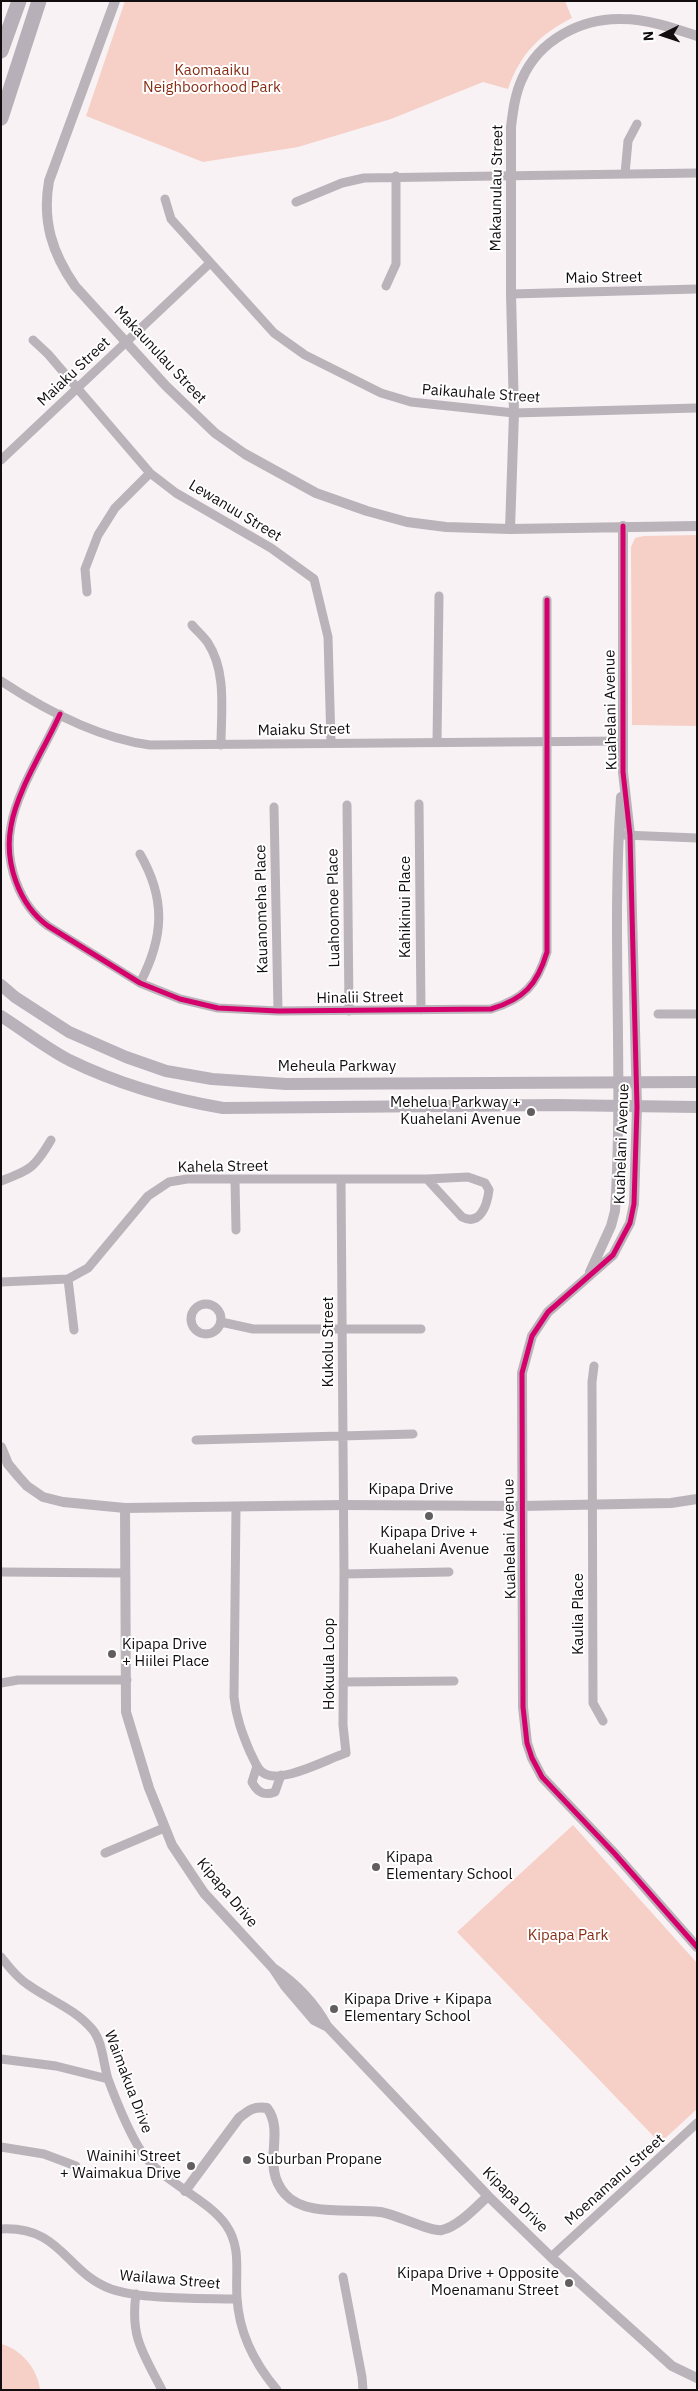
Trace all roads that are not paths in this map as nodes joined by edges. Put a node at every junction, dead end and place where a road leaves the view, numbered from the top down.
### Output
1 (19, 1) edge
2 (39, 1) edge
3 (115, 1) edge
4 (697, 36) edge
5 (1, 51) edge
6 (1, 118) edge
7 (638, 124) dead end
8 (697, 173) edge
9 (625, 174) junction
10 (511, 175) junction
11 (396, 176) junction
12 (166, 199) dead end
13 (296, 202) dead end
14 (210, 263) junction
15 (386, 286) dead end
16 (697, 289) edge
17 (511, 294) junction
18 (33, 340) dead end
19 (127, 342) junction
20 (77, 389) junction
21 (697, 408) edge
22 (514, 413) junction
23 (1, 460) edge
24 (150, 473) junction
25 (622, 526) junction
26 (697, 526) edge
27 (510, 529) junction
28 (87, 592) dead end
29 (439, 596) dead end
30 (547, 600) dead end
31 (192, 626) dead end
32 (1, 681) edge
33 (60, 714) junction
34 (623, 741) junction
35 (437, 742) junction
36 (547, 742) junction
37 (331, 744) junction
38 (221, 745) junction
39 (623, 772) junction
40 (419, 804) dead end
41 (347, 805) dead end
42 (274, 807) dead end
43 (6, 825) edge
44 (618, 834) junction
45 (630, 835) junction
46 (697, 838) edge
47 (140, 854) dead end
48 (140, 983) junction
49 (1, 985) edge
50 (349, 1010) junction
51 (421, 1010) junction
52 (278, 1012) junction
53 (658, 1014) dead end
54 (697, 1014) edge
55 (1, 1016) edge
56 (697, 1082) edge
57 (618, 1083) junction
58 (637, 1083) junction
59 (617, 1106) junction
60 (637, 1107) junction
61 (697, 1107) edge
62 (51, 1140) dead end
63 (427, 1179) junction
64 (235, 1180) junction
65 (340, 1180) junction
66 (1, 1181) edge
67 (236, 1230) dead end
68 (588, 1275) junction
69 (68, 1279) junction
70 (1, 1282) edge
71 (220, 1322) dead end
72 (343, 1328) junction
73 (421, 1329) dead end
74 (74, 1330) dead end
75 (594, 1366) dead end
76 (413, 1434) dead end
77 (343, 1435) junction
78 (196, 1440) dead end
79 (1, 1447) edge
80 (696, 1502) edge
81 (592, 1504) junction
82 (343, 1505) junction
83 (522, 1506) junction
84 (236, 1507) junction
85 (125, 1508) junction
86 (1, 1572) edge
87 (449, 1572) dead end
88 (126, 1573) junction
89 (344, 1574) junction
90 (126, 1680) junction
91 (454, 1681) dead end
92 (343, 1682) junction
93 (1, 1683) edge
94 (603, 1721) dead end
95 (257, 1766) junction
96 (281, 1776) junction
97 (164, 1828) junction
98 (104, 1853) dead end
99 (687, 1934) junction
100 (697, 1941) edge
101 (697, 1946) edge
102 (1, 1957) edge
103 (1, 2059) edge
104 (108, 2078) junction
105 (697, 2123) edge
106 (1, 2147) edge
107 (76, 2166) dead end
108 (185, 2191) junction
109 (488, 2196) junction
110 (1, 2229) edge
111 (551, 2257) junction
112 (343, 2277) dead end
113 (136, 2294) junction
114 (237, 2299) junction
115 (697, 2378) edge
116 (162, 2390) edge
117 (277, 2390) edge
118 (362, 2390) edge

1 - 5 highway
2 - 6 highway
3 - 19 street, Makaunulau Street
4 - 10 street, Makaunulau Street
7 - 9 street
8 - 9 street
9 - 10 street
10 - 11 street
10 - 17 street, Makaunulau Street
11 - 13 street
11 - 15 street
12 - 14 street, Paikauhale Street
14 - 19 street, Maiaku Street
14 - 22 street, Paikauhale Street
16 - 17 street, Maio Street
17 - 22 street, Makaunulau Street
18 - 20 street, Lewanuu Street
19 - 20 street, Maiaku Street
19 - 27 street, Makaunulau Street
20 - 23 street, Maiaku Street
20 - 24 street, Lewanuu Street
21 - 22 street, Paikauhale Street
22 - 27 street, Makaunulau Street
24 - 28 street
24 - 37 street, Lewanuu Street
25 - 26 street, Makaunulau Street
25 - 27 street, Makaunulau Street
25 - 34 street, Kuahelani Avenue
29 - 35 street
30 - 36 street, Hinalii Street
31 - 38 street
32 - 33 street, Maiaku Street
33 - 38 street, Maiaku Street
33 - 43 street, Hinalii Street
34 - 36 street, Maiaku Street
34 - 39 street, Kuahelani Avenue
35 - 36 street, Maiaku Street
35 - 37 street, Maiaku Street
36 - 51 street, Hinalii Street
37 - 38 street, Maiaku Street
39 - 44 street, Kuahelani Avenue
39 - 45 street, Kuahelani Avenue
40 - 51 street, Kahikinui Place
41 - 50 street, Luahoomoe Place
42 - 52 street, Kauanomeha Place
43 - 48 street, Hinalii Street
44 - 45 street
44 - 57 street, Kuahelani Avenue
45 - 46 street
45 - 58 street, Kuahelani Avenue
47 - 48 street
48 - 52 street, Hinalii Street
49 - 57 main road, Meheula Parkway
50 - 51 street, Hinalii Street
50 - 52 street, Hinalii Street
53 - 54 street
55 - 59 main road
56 - 58 main road, Meheula Parkway
57 - 58 main road, Meheula Parkway
57 - 59 street, Kuahelani Avenue
58 - 60 street, Kuahelani Avenue
59 - 60 main road
59 - 68 street, Kuahelani Avenue
60 - 61 main road
60 - 68 street, Kuahelani Avenue
62 - 66 street
63 - 63 street, Kahela Street
63 - 65 street, Kahela Street
64 - 65 street, Kahela Street
64 - 67 street
64 - 69 street, Kahela Street
65 - 72 street, Kukolu Street
68 - 83 street, Kuahelani Avenue
69 - 70 street, Kahela Street
69 - 74 street
71 - 72 street
72 - 73 street
72 - 77 street, Kukolu Street
75 - 81 street, Kaulia Place
76 - 77 street
77 - 78 street
77 - 82 street, Kukolu Street
79 - 85 street, Kipapa Drive
80 - 81 street, Kipapa Drive
81 - 83 street, Kipapa Drive
81 - 94 street, Kaulia Place
82 - 83 street, Kipapa Drive
82 - 84 street, Kipapa Drive
82 - 89 street, Hokuula Loop
83 - 99 street, Kuahelani Avenue
84 - 85 street, Kipapa Drive
84 - 95 street
85 - 88 street, Kipapa Drive
86 - 88 street
87 - 89 street
88 - 90 street, Kipapa Drive
89 - 92 street, Hokuula Loop
90 - 93 street
90 - 97 street, Kipapa Drive
91 - 92 street
92 - 96 street, Hokuula Loop
95 - 96 street
95 - 96 street
97 - 98 street
97 - 109 street, Kipapa Drive
99 - 100 street, Kuahelani Avenue
99 - 101 street, Kuahelani Avenue
102 - 104 street, Waimakua Drive
103 - 104 street
104 - 108 street, Waimakua Drive
105 - 111 street, Moenamanu Street
106 - 107 street
108 - 109 street
108 - 114 street, Waimakua Drive
109 - 111 street, Kipapa Drive
110 - 113 street, Wailawa Street
111 - 115 street, Kipapa Drive
112 - 118 street
113 - 114 street, Wailawa Street
113 - 116 street
114 - 117 street, Waimakua Drive

